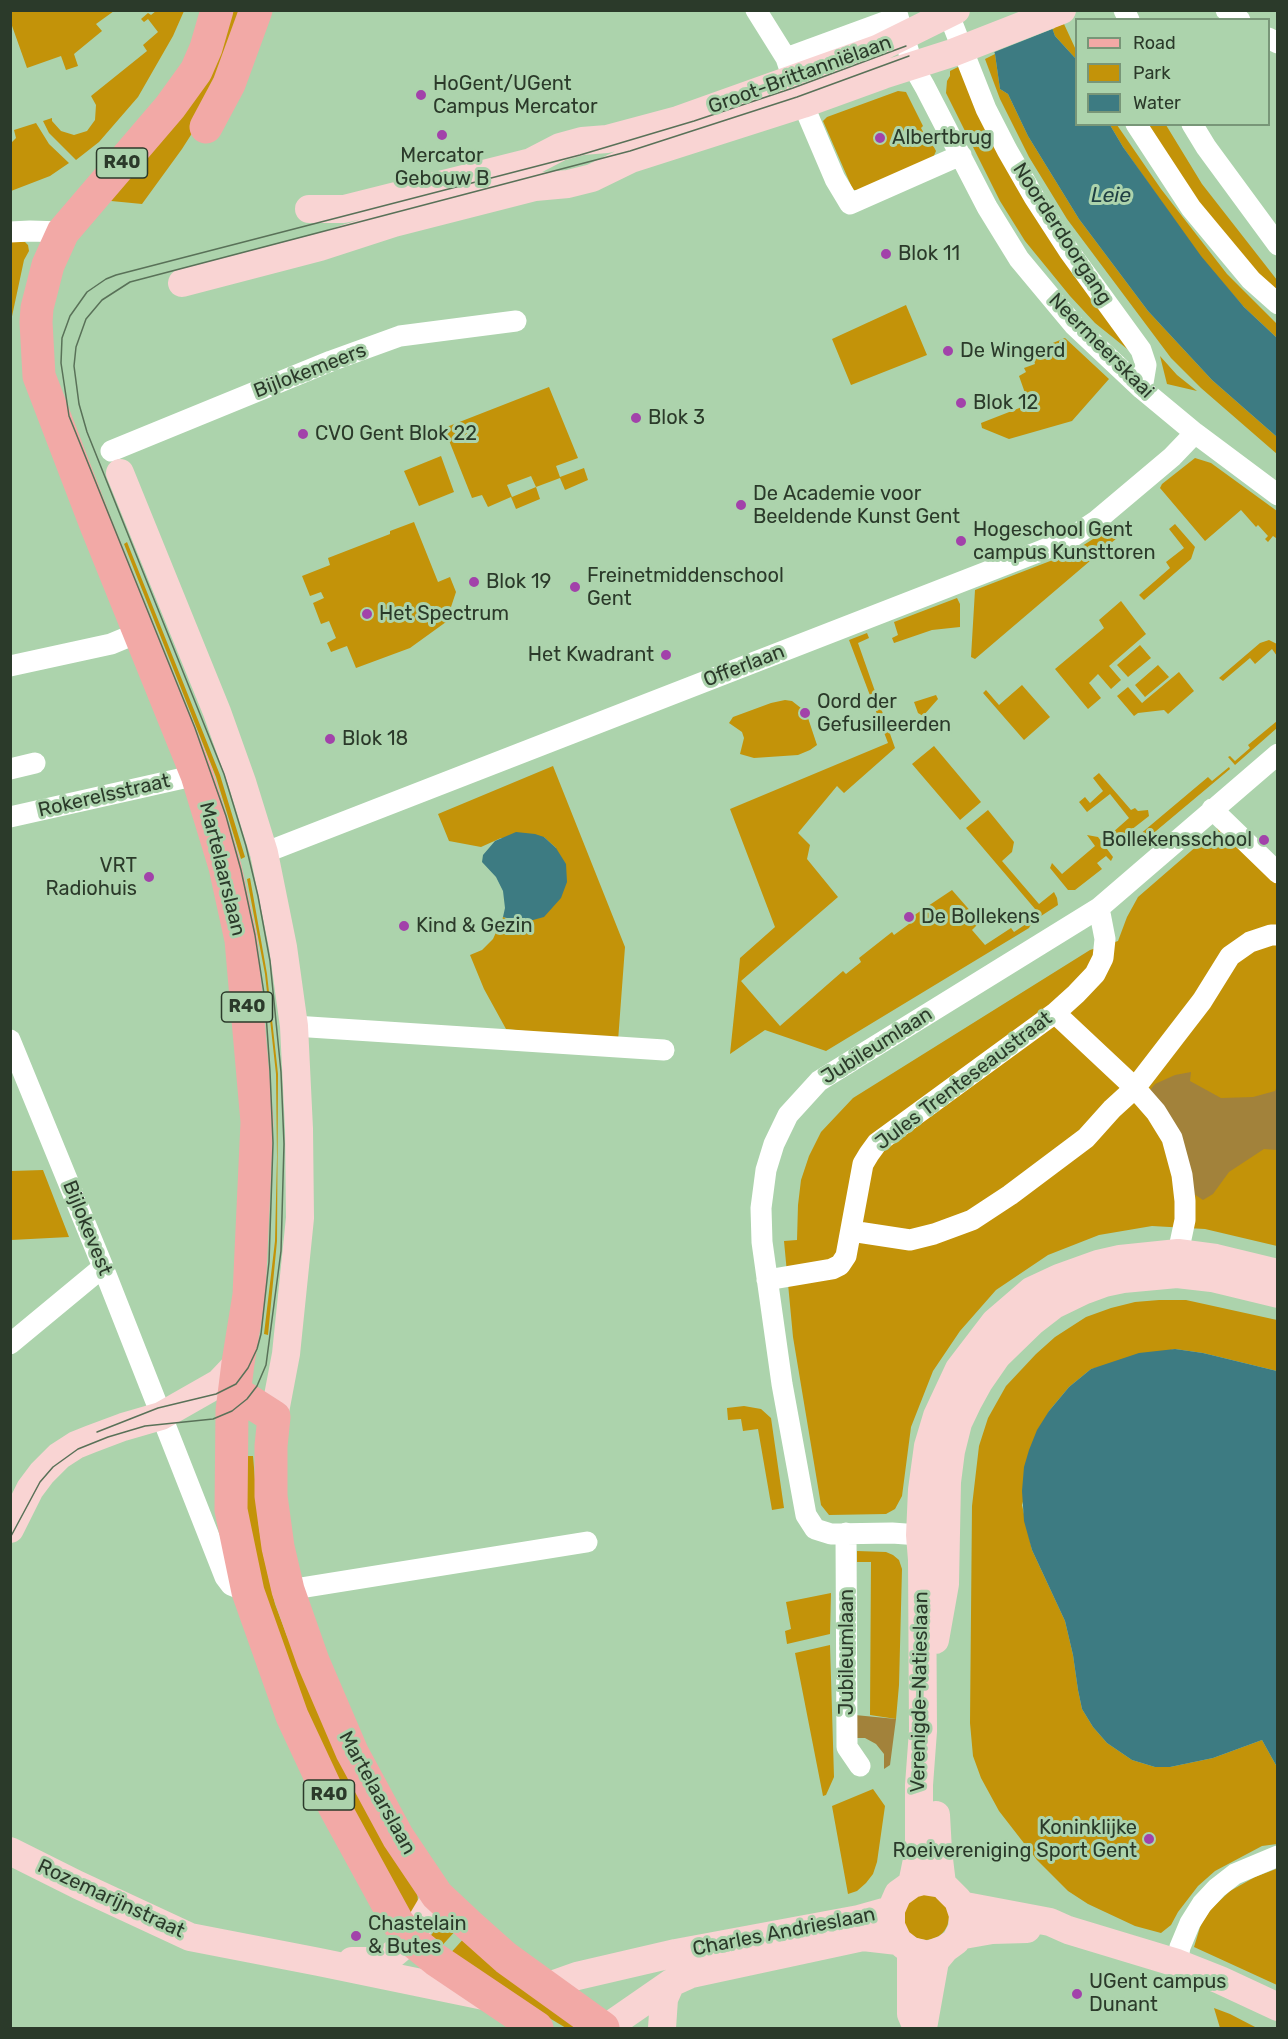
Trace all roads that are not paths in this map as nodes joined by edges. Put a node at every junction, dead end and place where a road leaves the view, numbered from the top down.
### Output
1 (217, 10) edge
2 (256, 10) edge
3 (756, 10) edge
4 (956, 10) edge
5 (1062, 10) edge
6 (939, 17) edge
7 (899, 21) edge
8 (913, 66) junction
9 (794, 81) junction
10 (1137, 126) edge
11 (1193, 126) edge
12 (206, 127) dead end
13 (961, 155) junction
14 (309, 209) dead end
15 (344, 209) junction
16 (10, 232) edge
17 (63, 232) junction
18 (352, 237) junction
19 (1278, 245) edge
20 (183, 283) dead end
21 (1278, 304) edge
22 (516, 321) dead end
23 (1142, 389) junction
24 (1196, 433) junction
25 (115, 462) joint
26 (1278, 495) edge
27 (140, 632) junction
28 (10, 666) edge
29 (1278, 754) edge
30 (34, 763) dead end
31 (10, 769) edge
32 (197, 775) junction
33 (1212, 809) junction
34 (10, 817) edge
35 (264, 853) junction
36 (1278, 873) edge
37 (1099, 908) junction
38 (1278, 935) edge
39 (1054, 1012) junction
40 (294, 1026) junction
41 (10, 1040) edge
42 (664, 1050) dead end
43 (1135, 1088) junction
44 (851, 1231) junction
45 (1178, 1253) junction
46 (103, 1267) junction
47 (1278, 1273) edge
48 (767, 1280) junction
49 (1278, 1294) edge
50 (10, 1344) edge
51 (230, 1379) junction
52 (161, 1416) junction
53 (274, 1417) junction
54 (10, 1529) edge
55 (846, 1533) junction
56 (933, 1536) junction
57 (587, 1542) dead end
58 (288, 1590) junction
59 (248, 1592) junction
60 (860, 1766) dead end
61 (10, 1851) edge
62 (1278, 1856) edge
63 (912, 1884) junction
64 (951, 1894) junction
65 (437, 1895) junction
66 (891, 1910) junction
67 (1068, 1930) junction
68 (411, 1939) junction
69 (952, 1943) junction
70 (904, 1946) junction
71 (320, 1962) junction
72 (1177, 1963) junction
73 (676, 1971) junction
74 (546, 1987) junction
75 (489, 1997) junction
76 (1278, 2007) edge
77 (537, 2028) edge
78 (604, 2028) edge
79 (662, 2028) edge
80 (917, 2028) edge
81 (923, 2028) edge

1 - 17 main road, R40
2 - 12 main road
3 - 9 street
4 - 6 street
5 - 8 street
6 - 7 street
6 - 23 street, Noorderdoorgang
7 - 8 street, Groot-Brittanniëlaan
7 - 9 street, Groot-Brittanniëlaan
8 - 9 street, Groot-Brittanniëlaan
8 - 13 street, Neermeerskaai
9 - 13 street
9 - 15 street, Groot-Brittanniëlaan
9 - 18 street, Groot-Brittanniëlaan
10 - 21 street
11 - 19 street
13 - 23 street, Neermeerskaai
14 - 15 street, Groot-Brittanniëlaan
15 - 18 street
16 - 17 street
17 - 27 main road, Martelaarslaan / R40
18 - 20 street, Groot-Brittanniëlaan
22 - 25 street, Bijlokemeers
23 - 24 street, Neermeerskaai
24 - 26 street, Neermeerskaai
24 - 35 street, Offerlaan
25 - 35 street, Martelaarslaan / R40
27 - 28 street
27 - 32 main road, Martelaarslaan / R40
29 - 33 street, Jubileumlaan
30 - 31 street
32 - 34 street, Rokerelsstraat
32 - 51 main road, Martelaarslaan / R40
33 - 36 street
33 - 37 street, Jubileumlaan
35 - 40 street, Martelaarslaan / R40
37 - 39 street, Jules Trenteseaustraat
37 - 48 street, Jubileumlaan
38 - 43 street
39 - 43 street
39 - 44 street, Jules Trenteseaustraat
40 - 42 street
40 - 53 street, Martelaarslaan / R40
41 - 46 street, Bijlokevest
43 - 44 street
43 - 45 street
44 - 48 street, Jules Trenteseaustraat
45 - 47 street, Verenigde-Natieslaan
45 - 56 street, Verenigde-Natieslaan
46 - 50 street
46 - 52 street, Bijlokevest
48 - 55 street, Jubileumlaan
49 - 56 street, Verenigde-Natieslaan
51 - 52 street
51 - 53 main road
51 - 59 main road, Martelaarslaan / R40
52 - 54 street
52 - 59 street
53 - 58 main road, Martelaarslaan / R40
55 - 56 street, Jubileumlaan
55 - 60 street, Jubileumlaan
56 - 63 street, Verenigde-Natieslaan
56 - 64 street, Verenigde-Natieslaan
57 - 58 street
58 - 65 main road, Martelaarslaan / R40
59 - 68 main road, Martelaarslaan / R40
61 - 71 street, Rozemarijnstraat
62 - 72 street
63 - 64 street
63 - 66 street, Charles Andrieslaan
64 - 67 street
64 - 69 street
65 - 68 street, Rozemarijnstraat
65 - 74 main road, Martelaarslaan / R40
66 - 70 street, Charles Andrieslaan
66 - 73 street, Charles Andrieslaan
67 - 69 street, Charles Andrieslaan
67 - 72 street
68 - 71 street, Rozemarijnstraat
68 - 75 main road, Martelaarslaan / R40
69 - 70 street, Charles Andrieslaan
69 - 81 street
70 - 73 street, Charles Andrieslaan
70 - 80 street
71 - 75 street, Rozemarijnstraat
72 - 76 street
73 - 74 street, Charles Andrieslaan
73 - 78 street, Charles Andrieslaan
73 - 79 street
74 - 78 main road, Martelaarslaan / R40
75 - 77 main road, R40

